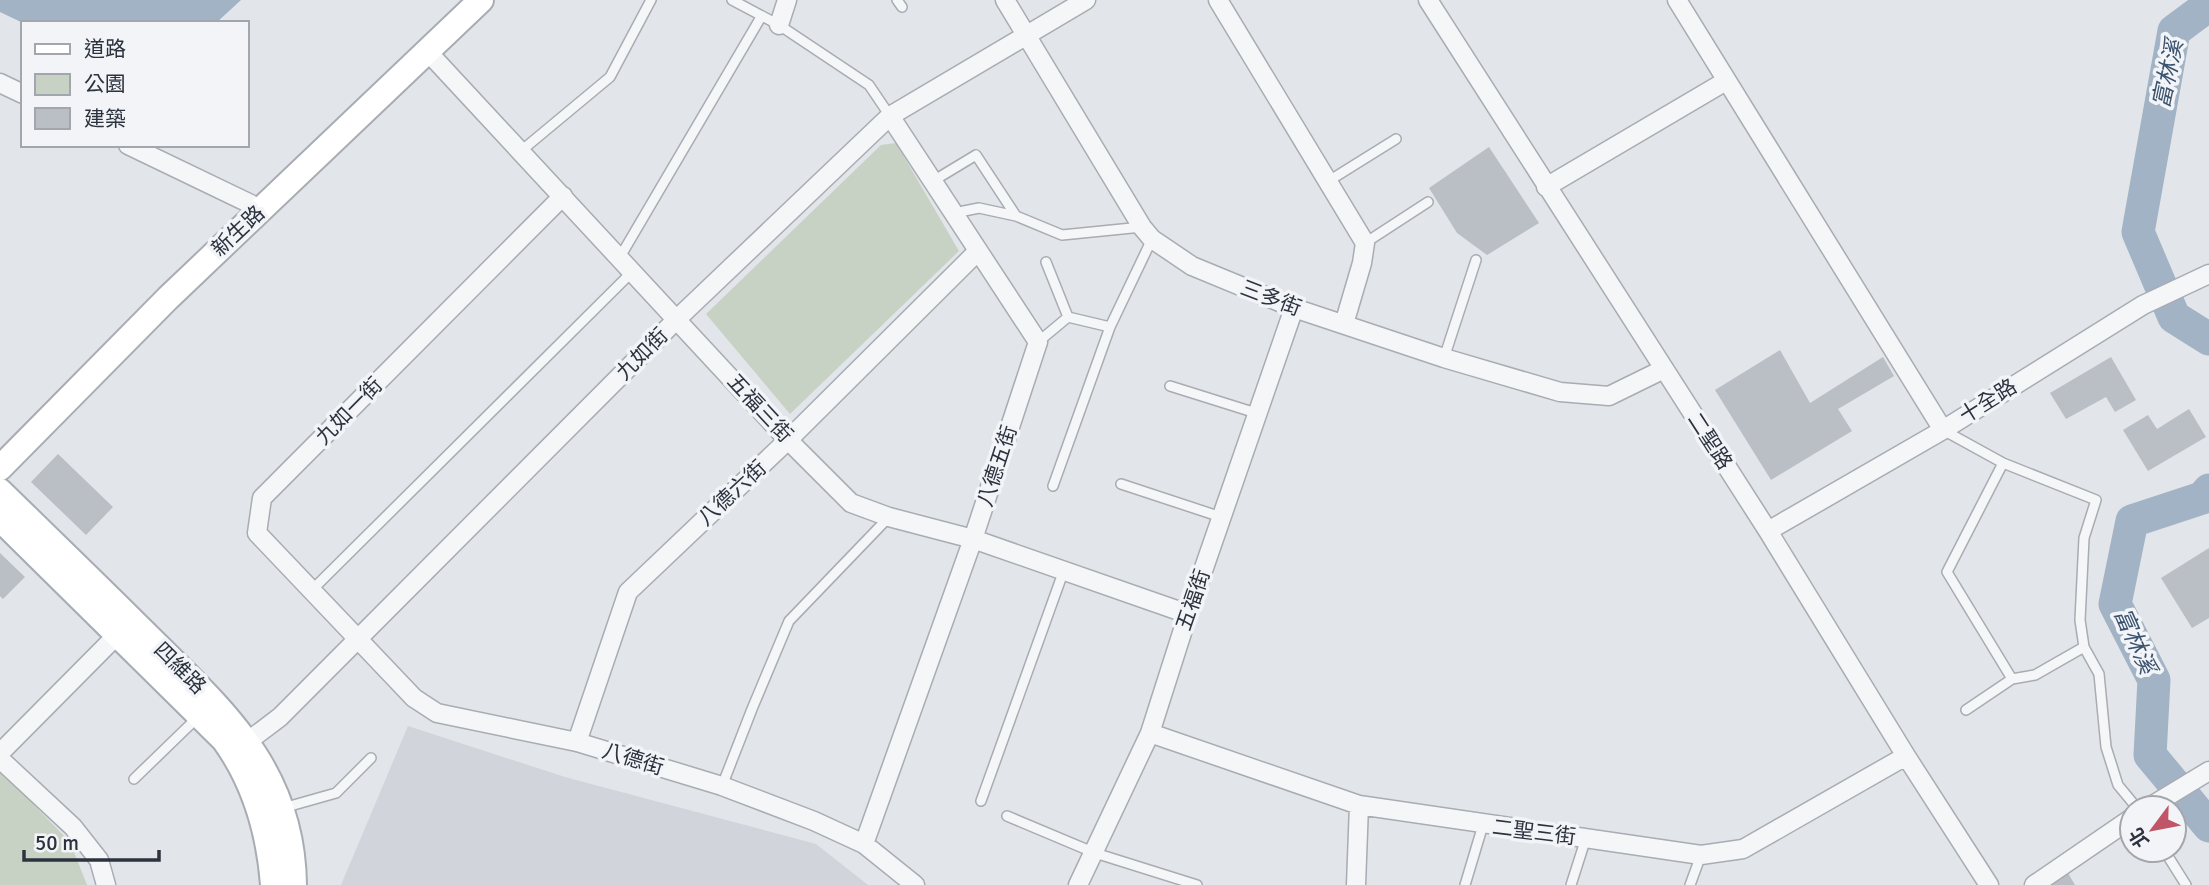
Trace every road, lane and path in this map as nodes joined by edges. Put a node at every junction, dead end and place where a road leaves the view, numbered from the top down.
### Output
1 (481, 0) edge
2 (651, 0) edge
3 (732, 0) edge
4 (787, 0) edge
5 (1006, 0) edge
6 (1086, 0) edge
7 (1218, 0) edge
8 (1428, 0) edge
9 (1677, 0) edge
10 (761, 17) junction
11 (779, 25) junction
12 (1027, 35) junction
13 (428, 52) junction
14 (1726, 81) junction
15 (0, 83) edge
16 (21, 93) edge
17 (890, 116) junction
18 (1396, 139) dead end
19 (132, 147) edge
20 (521, 151) junction
21 (933, 181) junction
22 (1327, 182) junction
23 (1546, 187) junction
24 (564, 196) junction
25 (1428, 202) dead end
26 (261, 209) junction
27 (954, 214) junction
28 (1016, 216) junction
29 (1147, 233) junction
30 (1365, 243) junction
31 (978, 251) junction
32 (620, 257) junction
33 (1476, 260) dead end
34 (1046, 262) dead end
35 (633, 271) junction
36 (2209, 274) edge
37 (1294, 308) junction
38 (1068, 317) junction
39 (678, 318) junction
40 (1344, 324) junction
41 (1110, 327) junction
42 (1038, 342) junction
43 (1444, 358) junction
44 (1664, 369) junction
45 (1170, 386) dead end
46 (1256, 413) junction
47 (1942, 430) junction
48 (788, 440) junction
49 (2003, 463) junction
50 (0, 468) edge
51 (1121, 484) dead end
52 (1053, 486) dead end
53 (0, 491) edge
54 (889, 517) junction
55 (1221, 517) junction
56 (0, 519) edge
57 (1768, 531) junction
58 (972, 539) junction
59 (1064, 570) junction
60 (312, 590) junction
61 (1188, 614) junction
62 (125, 627) junction
63 (356, 639) junction
64 (2084, 647) junction
65 (2012, 680) junction
66 (1966, 710) dead end
67 (200, 715) junction
68 (1150, 733) junction
69 (577, 742) junction
70 (240, 747) junction
71 (0, 753) edge
72 (1906, 756) junction
73 (371, 758) dead end
74 (0, 759) edge
75 (2205, 774) edge
76 (134, 779) dead end
77 (722, 786) junction
78 (2129, 794) edge
79 (2170, 794) edge
80 (981, 802) dead end
81 (1359, 806) junction
82 (282, 808) junction
83 (1007, 816) dead end
84 (1483, 825) junction
85 (2118, 828) edge
86 (1586, 838) junction
87 (864, 844) junction
88 (1095, 853) junction
89 (1701, 855) junction
90 (2173, 864) edge
91 (106, 885) edge
92 (273, 885) edge
93 (294, 885) edge
94 (915, 885) edge
95 (1078, 885) edge
96 (1197, 885) edge
97 (1356, 885) edge
98 (1465, 885) edge
99 (1572, 885) edge
100 (1690, 885) edge
101 (1989, 885) edge
102 (2034, 885) edge
103 (2186, 885) edge

1 - 13 street, 新生路
2 - 20 lane
3 - 10 lane
4 - 11 street
5 - 12 street, 三多街
6 - 12 street, 九如街
7 - 22 street
8 - 23 street, 二聖路
9 - 14 street
10 - 11 lane
10 - 32 lane
11 - 17 lane
12 - 17 street, 九如街
12 - 29 street, 三多街
13 - 20 street, 五福三街
13 - 26 street, 新生路
14 - 23 street
14 - 47 street
15 - 16 street
17 - 21 street
17 - 39 street, 九如街
18 - 22 lane
19 - 26 street
20 - 24 street, 五福三街
21 - 27 street
21 - 28 lane
22 - 30 street
23 - 44 street, 二聖路
24 - 32 street, 五福三街
24 - 60 street, 九如一街
25 - 30 lane
26 - 50 street, 新生路
27 - 28 lane
27 - 31 street
28 - 29 lane
29 - 37 street, 三多街
29 - 41 lane
30 - 40 street
31 - 42 street
31 - 48 street, 八德六街
32 - 35 street, 五福三街
33 - 43 lane
34 - 38 lane
35 - 39 street, 五福三街
35 - 60 lane
36 - 47 street, 十全路
37 - 40 street, 三多街
37 - 46 street, 五福街
38 - 41 lane
38 - 42 lane
39 - 48 street, 五福三街
39 - 63 street, 九如街
40 - 43 street, 三多街
41 - 52 lane
42 - 58 street, 八德五街
43 - 44 street, 三多街
44 - 57 street, 二聖路
45 - 46 lane
46 - 55 street, 五福街
47 - 49 lane
47 - 57 street, 十全路
48 - 54 street, 五福三街
48 - 69 street, 八德六街
49 - 64 lane
49 - 65 lane
51 - 55 lane
53 - 62 street, 四維路
54 - 58 street, 五福三街
54 - 77 lane
55 - 61 street, 五福街
56 - 62 street, 四維路
57 - 72 street, 二聖路
58 - 59 street, 五福三街
58 - 87 street, 八德五街
59 - 61 street, 五福三街
59 - 80 lane
60 - 63 street, 九如一街
61 - 68 street, 五福街
62 - 67 street, 四維路
62 - 70 street, 四維路
62 - 71 street
63 - 69 street, 八德街
63 - 70 street, 九如街
64 - 65 lane
64 - 78 lane
65 - 66 lane
67 - 70 street, 四維路
67 - 76 lane
68 - 81 street, 二聖三街
68 - 88 street, 五福街
69 - 77 street, 八德街
70 - 82 street, 四維路
70 - 92 street, 四維路
72 - 89 street, 二聖三街
72 - 101 street, 二聖路
73 - 82 lane
74 - 91 street
75 - 79 street
77 - 87 street, 八德街
81 - 84 street, 二聖三街
81 - 97 street
82 - 93 street, 四維路
83 - 88 lane
84 - 86 street, 二聖三街
84 - 98 lane
85 - 102 street
86 - 89 street, 二聖三街
86 - 99 lane
87 - 94 street, 八德街
88 - 95 street, 五福街
88 - 96 lane
89 - 100 lane
90 - 103 lane

